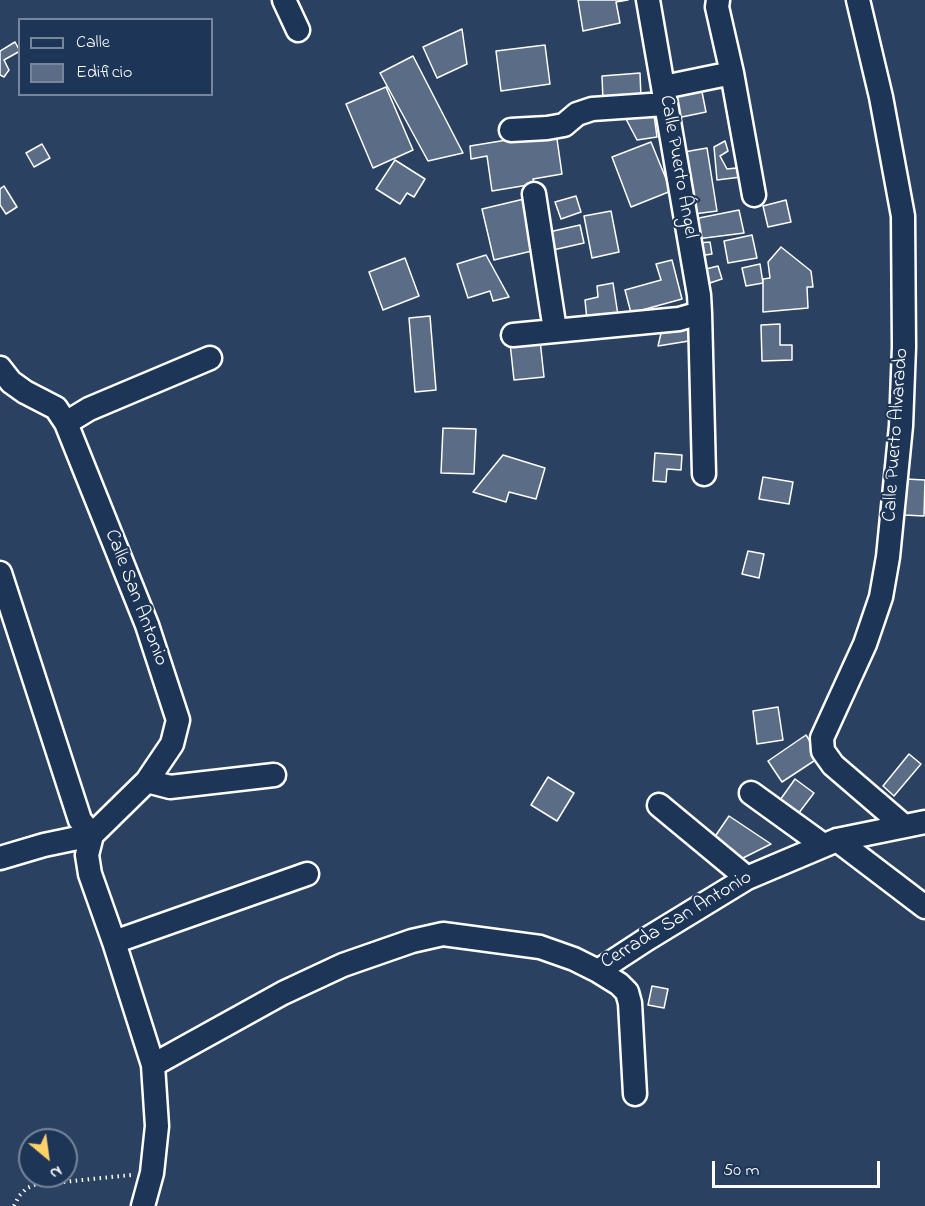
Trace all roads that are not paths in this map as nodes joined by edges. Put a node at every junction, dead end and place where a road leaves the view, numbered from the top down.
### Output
1 (284, 0) edge
2 (648, 0) edge
3 (858, 0) edge
4 (717, 4) edge
5 (298, 30) dead end
6 (732, 72) junction
7 (664, 95) junction
8 (511, 130) dead end
9 (534, 194) dead end
10 (754, 195) dead end
11 (914, 285) edge
12 (690, 316) junction
13 (555, 330) junction
14 (513, 335) dead end
15 (210, 358) dead end
16 (0, 368) edge
17 (66, 423) junction
18 (704, 474) dead end
19 (0, 573) edge
20 (274, 775) dead end
21 (147, 781) junction
22 (751, 793) dead end
23 (659, 805) dead end
24 (915, 824) edge
25 (92, 835) junction
26 (830, 843) junction
27 (0, 858) edge
28 (307, 874) dead end
29 (747, 878) junction
30 (925, 907) edge
31 (114, 942) junction
32 (598, 972) junction
33 (153, 1065) junction
34 (635, 1094) dead end
35 (143, 1206) edge

1 - 5 street
2 - 7 street, Calle Puerto Ángel
3 - 11 street, Calle Puerto Alvarado
4 - 6 street
6 - 7 street
6 - 10 street
7 - 8 street
7 - 12 street, Calle Puerto Ángel
9 - 13 street
11 - 24 street, Calle Puerto Alvarado
12 - 13 street
12 - 18 street, Calle Puerto Ángel
13 - 14 street
15 - 17 street
16 - 17 street, Calle San Antonio
17 - 21 street, Calle San Antonio
19 - 25 street
20 - 21 street
21 - 25 street, Calle San Antonio
22 - 26 street
23 - 29 street
24 - 26 street, Cerrada San Antonio
25 - 27 street
25 - 31 street
26 - 29 street, Cerrada San Antonio
26 - 30 street
28 - 31 street
29 - 32 street, Cerrada San Antonio
31 - 33 street
32 - 33 street, Cerrada San Antonio
32 - 34 street
33 - 35 street

